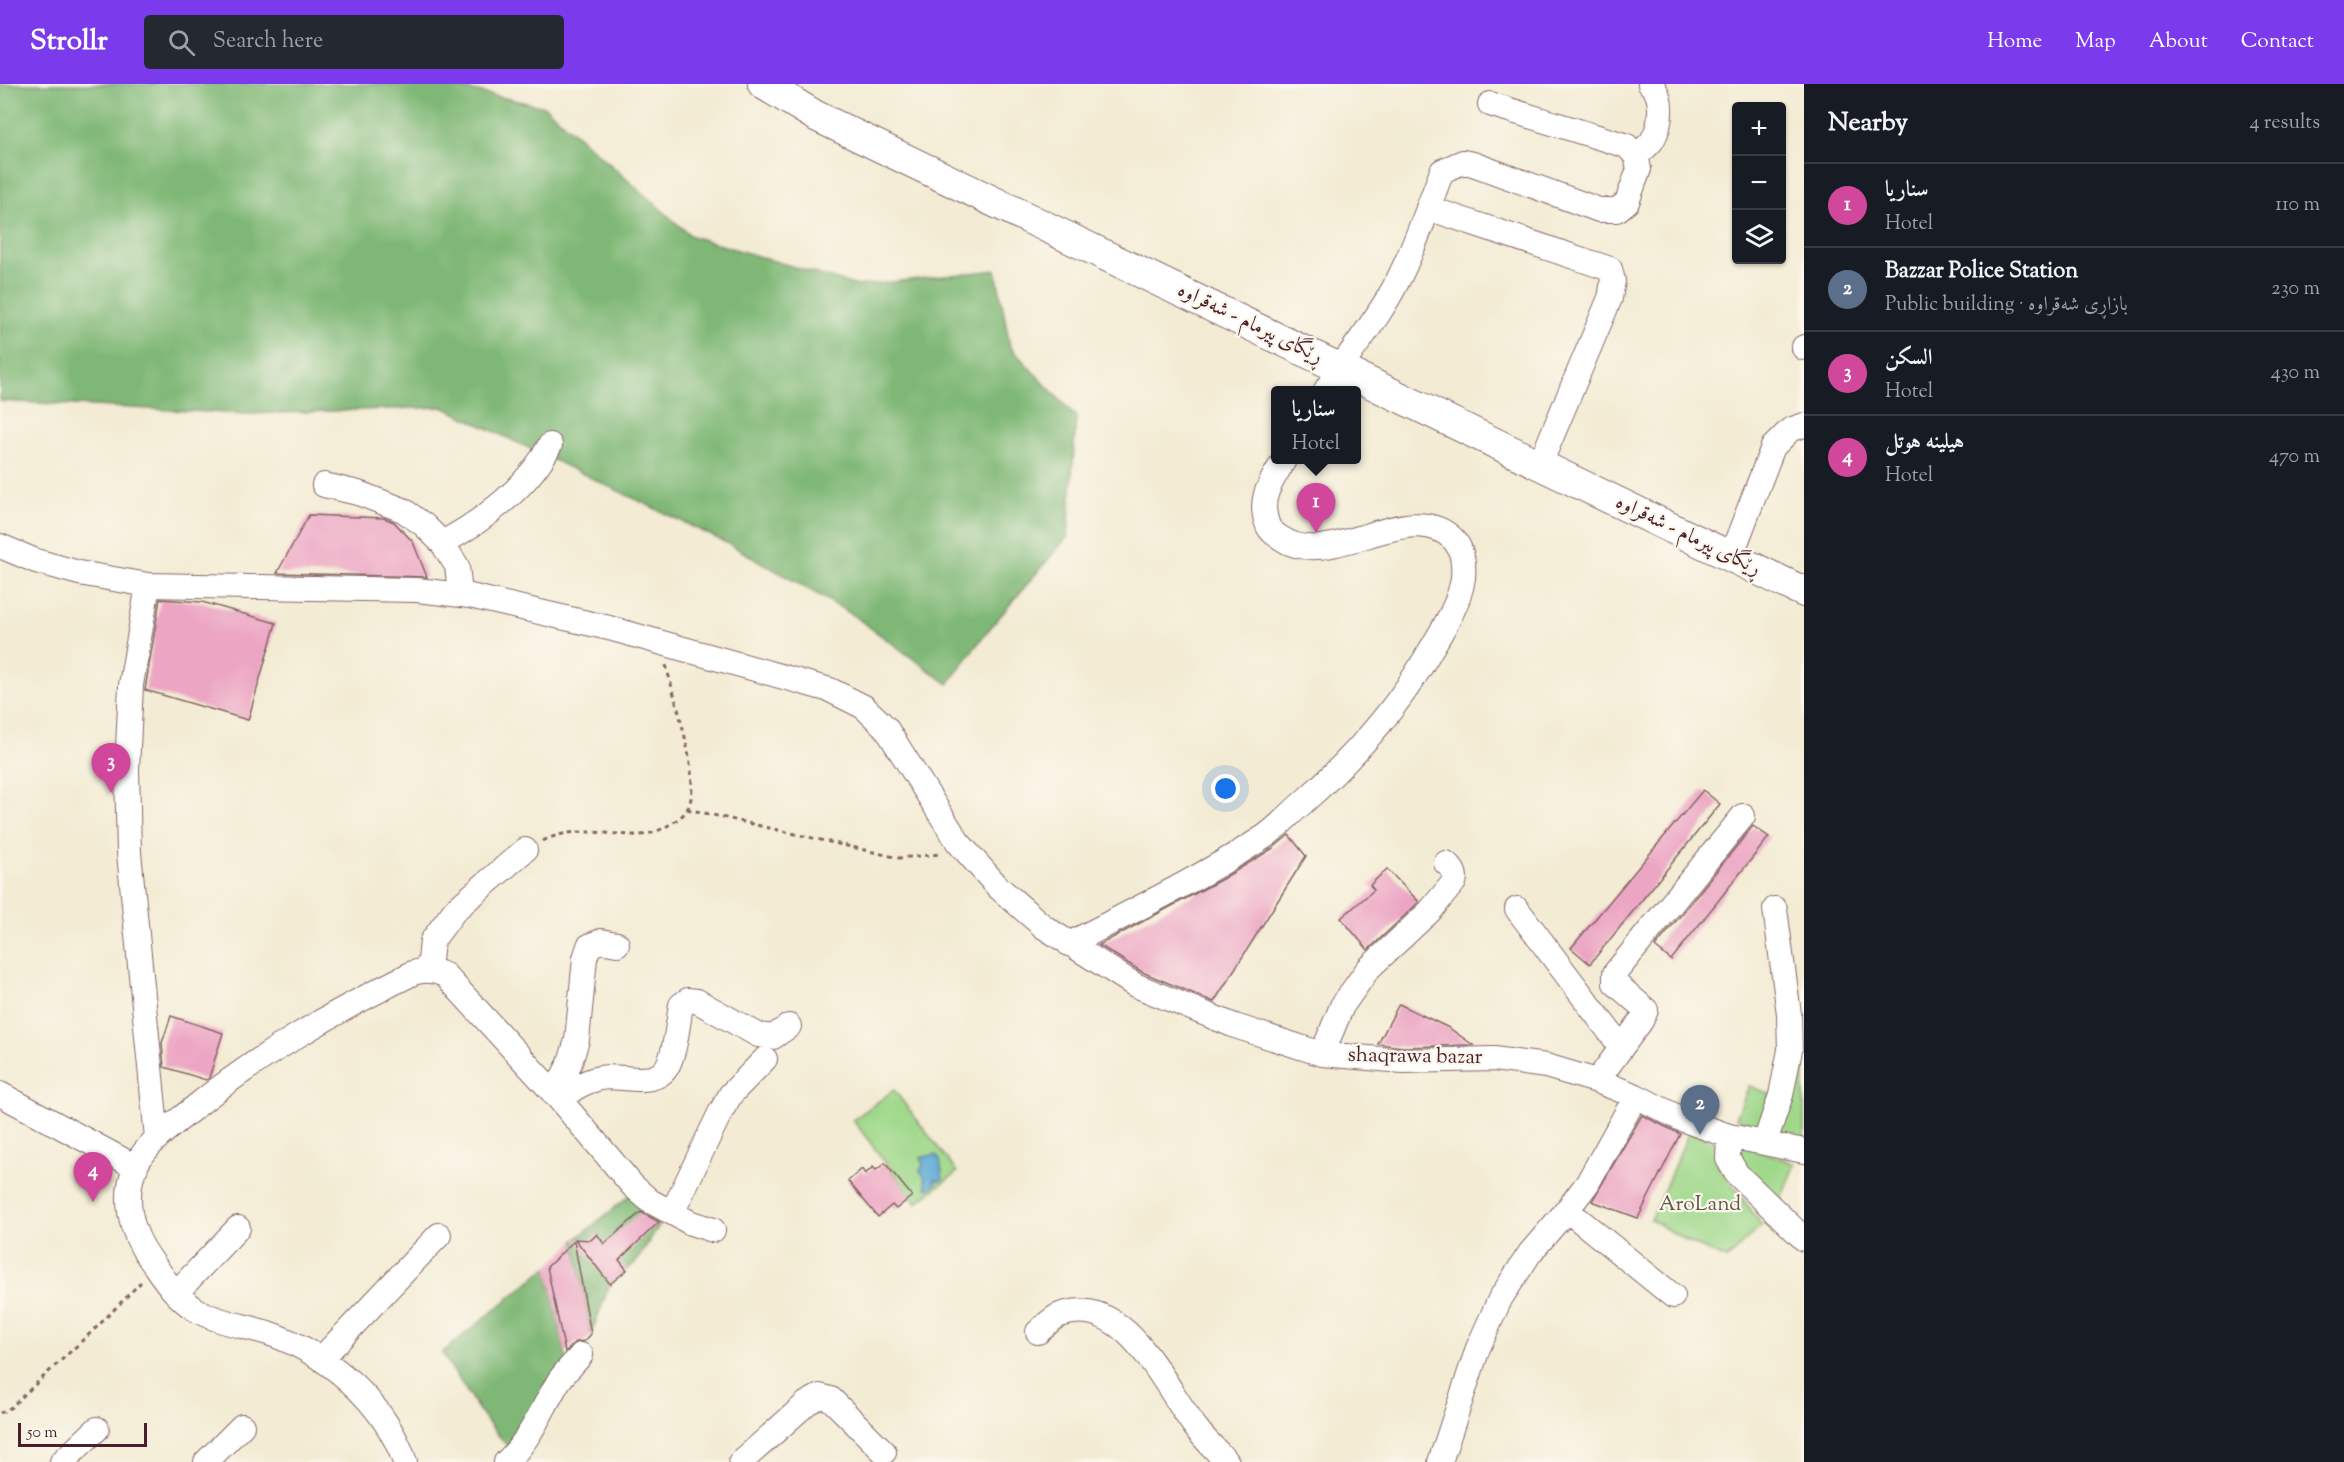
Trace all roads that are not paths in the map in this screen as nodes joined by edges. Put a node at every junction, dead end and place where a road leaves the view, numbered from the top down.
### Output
1 (763, 84) edge
2 (1650, 84) edge
3 (1491, 104) dead end
4 (1636, 156) junction
5 (1428, 208) junction
6 (1333, 379) edge
7 (1350, 386) edge
8 (1361, 390) edge
9 (1804, 425) edge
10 (550, 445) dead end
11 (1281, 464) edge
12 (1540, 464) junction
13 (324, 485) dead end
14 (442, 543) junction
15 (0, 546) edge
16 (1731, 556) junction
17 (148, 585) junction
18 (1804, 592) edge
19 (460, 594) junction
20 (1743, 816) dead end
21 (525, 850) road end
22 (1446, 862) dead end
23 (1517, 909) dead end
24 (1774, 909) dead end
25 (617, 944) dead end
26 (1069, 944) junction
27 (429, 970) junction
28 (789, 1026) dead end
29 (1621, 1047) junction
30 (1322, 1054) junction
31 (765, 1059) dead end
32 (1597, 1081) junction
33 (0, 1094) edge
34 (1636, 1096) junction
35 (557, 1097) junction
36 (1729, 1136) junction
37 (157, 1138) junction
38 (1765, 1142) junction
39 (1804, 1151) edge
40 (136, 1167) junction
41 (1568, 1210) junction
42 (672, 1211) junction
43 (238, 1228) dead end
44 (713, 1230) dead end
45 (439, 1235) dead end
46 (1804, 1239) edge
47 (176, 1293) junction
48 (1673, 1296) dead end
49 (1038, 1332) dead end
50 (582, 1355) dead end
51 (321, 1359) junction
52 (242, 1426) dead end
53 (97, 1429) dead end
54 (884, 1452) dead end
55 (63, 1462) edge
56 (206, 1462) edge
57 (405, 1462) edge
58 (506, 1462) edge
59 (741, 1462) edge
60 (1227, 1462) edge
61 (1440, 1462) edge

1 - 6 main road, ڕێگای پیرمام - شەقراوە
2 - 4 street
3 - 4 street
4 - 5 street
5 - 6 street
5 - 12 street
6 - 7 main road, ڕێگای پیرمام - شەقراوە
8 - 12 main road, ڕێگای پیرمام - شەقراوە
9 - 16 street
10 - 14 street
11 - 26 street
12 - 16 main road, ڕێگای پیرمام - شەقراوە
13 - 14 street
14 - 19 street
15 - 17 street, shaqrawa bazar
16 - 18 main road, ڕێگای پیرمام - شەقراوە
17 - 19 street, shaqrawa bazar
17 - 37 street
19 - 26 street, shaqrawa bazar
20 - 29 street
21 - 27 street
22 - 30 street
23 - 29 street
24 - 38 street
25 - 35 street
26 - 30 street, shaqrawa bazar
27 - 35 street
27 - 37 street
28 - 35 street
29 - 32 street
30 - 32 street, shaqrawa bazar
31 - 42 street
32 - 34 street, shaqrawa bazar
33 - 40 street
34 - 36 street, shaqrawa bazar
34 - 41 street
35 - 42 street
36 - 38 street, shaqrawa bazar
36 - 46 street
37 - 40 street
38 - 39 street, shaqrawa bazar
40 - 47 street
41 - 48 street
41 - 61 street
42 - 44 street
43 - 47 street
45 - 51 street
47 - 51 street
49 - 60 street
50 - 58 street
51 - 57 street
52 - 56 street
53 - 55 street
54 - 59 street

